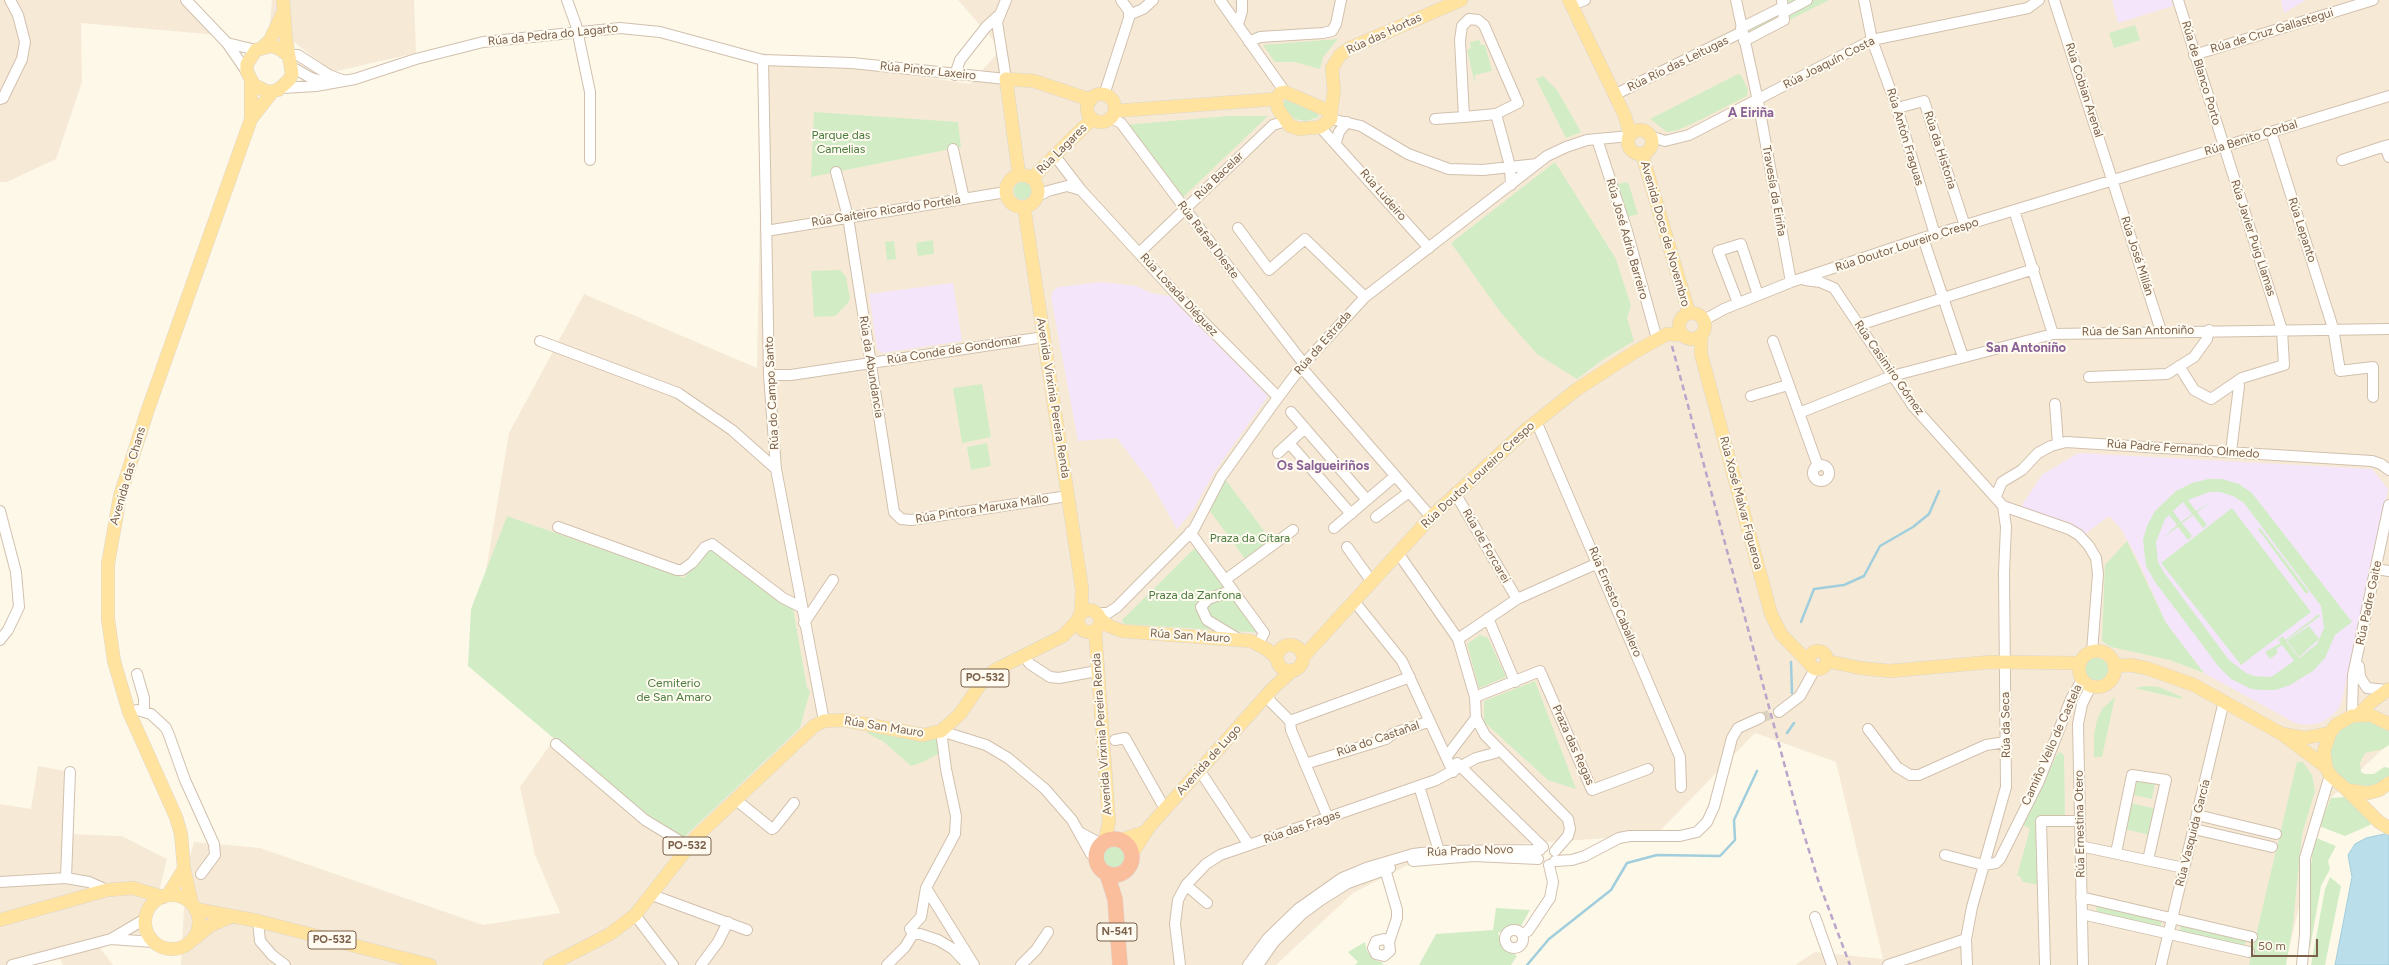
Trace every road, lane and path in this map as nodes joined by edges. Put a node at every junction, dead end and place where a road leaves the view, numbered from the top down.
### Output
1 (10, 0) edge
2 (186, 0) edge
3 (567, 0) edge
4 (1006, 0) edge
5 (1121, 0) edge
6 (1153, 0) edge
7 (1220, 0) edge
8 (1242, 0) edge
9 (1341, 0) edge
10 (1461, 0) edge
11 (1585, 0) edge
12 (1736, 0) edge
13 (1807, 0) edge
14 (1864, 0) edge
15 (2040, 0) edge
16 (2054, 0) edge
17 (2178, 0) edge
18 (2373, 0) edge
19 (1571, 3) edge
20 (283, 6) edge
21 (1783, 6) edge
22 (1129, 14) junction
23 (998, 16) junction
24 (1238, 25) junction
25 (576, 32) junction
26 (1742, 34) junction
27 (1872, 40) junction
28 (1249, 42) junction
29 (227, 43) junction
30 (259, 49) junction
31 (2194, 55) junction
32 (763, 60) junction
33 (290, 61) junction
34 (955, 75) junction
35 (249, 77) junction
36 (1006, 79) junction
37 (345, 81) junction
38 (329, 83) junction
39 (278, 90) junction
40 (1104, 95) junction
41 (1614, 95) junction
42 (1280, 96) junction
43 (2389, 96) edge
44 (0, 99) edge
45 (1091, 100) junction
46 (1758, 101) junction
47 (1897, 108) junction
48 (1496, 114) junction
49 (1113, 115) junction
50 (1625, 116) junction
51 (1464, 117) junction
52 (251, 119) junction
53 (1092, 119) junction
54 (1435, 119) dead end
55 (1328, 120) junction
56 (1286, 121) junction
57 (1347, 122) junction
58 (2271, 132) junction
59 (1638, 135) junction
60 (1611, 137) junction
61 (1597, 139) junction
62 (1336, 142) junction
63 (2387, 145) edge
64 (2224, 147) junction
65 (953, 149) dead end
66 (1642, 154) junction
67 (1055, 156) junction
68 (2389, 157) edge
69 (590, 160) dead end
70 (2342, 160) dead end
71 (1537, 164) junction
72 (1510, 166) junction
73 (836, 172) dead end
74 (1019, 175) junction
75 (1032, 178) junction
76 (2113, 180) junction
77 (1511, 185) junction
78 (1081, 190) junction
79 (1006, 192) junction
80 (1038, 196) junction
81 (964, 198) junction
82 (1024, 208) junction
83 (1185, 209) junction
84 (2014, 210) junction
85 (848, 217) junction
86 (1965, 226) junction
87 (1238, 228) dead end
88 (766, 231) junction
89 (1935, 235) junction
90 (1923, 238) junction
91 (1429, 248) junction
92 (1139, 253) junction
93 (2034, 269) junction
94 (1796, 281) junction
95 (1758, 295) junction
96 (1365, 296) junction
97 (1942, 297) junction
98 (1738, 303) junction
99 (1689, 313) junction
100 (1704, 320) junction
101 (1859, 325) junction
102 (2334, 328) junction
103 (2389, 328) edge
104 (2209, 330) junction
105 (2282, 330) junction
106 (2161, 331) junction
107 (2053, 334) junction
108 (1691, 336) junction
109 (1044, 337) junction
110 (1657, 339) junction
111 (540, 341) dead end
112 (1773, 341) dead end
113 (1962, 357) junction
114 (870, 363) junction
115 (1303, 365) junction
116 (2179, 366) junction
117 (769, 375) junction
118 (1892, 376) junction
119 (2089, 377) dead end
120 (1788, 386) junction
121 (2239, 386) dead end
122 (1751, 396) dead end
123 (2373, 397) dead end
124 (1278, 398) junction
125 (2055, 404) dead end
126 (1291, 412) dead end
127 (1799, 414) junction
128 (1536, 421) junction
129 (1305, 428) junction
130 (1289, 443) junction
131 (2058, 444) junction
132 (2232, 452) junction
133 (1278, 453) dead end
134 (1818, 466) dead end
135 (776, 469) junction
136 (2389, 470) edge
137 (1395, 476) junction
138 (1409, 492) junction
139 (1455, 493) junction
140 (1068, 496) junction
141 (1996, 496) junction
142 (1367, 500) junction
143 (2389, 505) edge
144 (2003, 506) junction
145 (0, 510) edge
146 (1351, 514) junction
147 (897, 516) joint
148 (1376, 517) dead end
149 (1431, 517) junction
150 (558, 527) dead end
151 (1334, 528) dead end
152 (1293, 530) dead end
153 (1190, 532) junction
154 (1347, 547) dead end
155 (1398, 553) junction
156 (1598, 563) junction
157 (2376, 569) junction
158 (2389, 572) edge
159 (833, 580) dead end
160 (1225, 580) junction
161 (1372, 582) junction
162 (1233, 590) junction
163 (1517, 599) junction
164 (1354, 601) junction
165 (801, 607) junction
166 (1488, 618) junction
167 (1091, 622) junction
168 (804, 623) junction
169 (1458, 639) junction
170 (0, 640) edge
171 (1240, 640) junction
172 (1258, 644) junction
173 (1282, 646) junction
174 (2092, 652) junction
175 (2358, 654) junction
176 (1024, 656) junction
177 (1303, 657) junction
178 (1813, 661) junction
179 (1278, 662) junction
180 (2005, 662) junction
181 (2080, 662) junction
182 (2114, 666) junction
183 (1293, 670) junction
184 (1097, 671) junction
185 (137, 674) dead end
186 (1410, 677) junction
187 (1515, 682) junction
188 (2086, 683) junction
189 (2388, 689) edge
190 (1270, 691) junction
191 (1475, 697) junction
192 (2224, 701) junction
193 (144, 711) junction
194 (129, 712) junction
195 (1779, 712) tunnel mouth
196 (2355, 715) junction
197 (1476, 718) junction
198 (1760, 718) tunnel mouth
199 (824, 721) junction
200 (1290, 721) junction
201 (1428, 722) junction
202 (2078, 724) junction
203 (2389, 724) edge
204 (2061, 728) junction
205 (1868, 729) dead end
206 (941, 731) junction
207 (2330, 733) junction
208 (2282, 734) junction
209 (1115, 740) dead end
210 (2006, 742) junction
211 (556, 744) dead end
212 (1496, 746) junction
213 (1447, 756) junction
214 (1305, 764) junction
215 (1457, 769) junction
216 (1648, 769) dead end
217 (1200, 771) junction
218 (2328, 771) junction
219 (70, 772) dead end
220 (2389, 784) edge
221 (1419, 786) junction
222 (1681, 787) dead end
223 (2347, 790) junction
224 (735, 799) junction
225 (794, 803) dead end
226 (1165, 809) junction
227 (2197, 815) junction
228 (1328, 818) junction
229 (1514, 820) junction
230 (2080, 821) junction
231 (2384, 825) edge
232 (2194, 829) junction
233 (1145, 832) junction
234 (2276, 834) dead end
235 (1108, 844) junction
236 (1249, 845) junction
237 (688, 846) junction
238 (2080, 846) junction
239 (2272, 847) dead end
240 (1439, 850) junction
241 (1521, 850) junction
242 (1540, 852) junction
243 (2116, 853) junction
244 (1132, 854) junction
245 (1945, 855) dead end
246 (1553, 859) junction
247 (2148, 860) junction
248 (184, 865) junction
249 (1983, 865) junction
250 (2184, 868) junction
251 (1385, 869) junction
252 (201, 874) dead end
253 (1114, 874) junction
254 (66, 878) junction
255 (0, 882) edge
256 (1186, 885) junction
257 (133, 888) junction
258 (926, 888) junction
259 (107, 890) junction
260 (652, 895) junction
261 (165, 896) junction
262 (2081, 897) junction
263 (1207, 903) dead end
264 (193, 906) junction
265 (2082, 914) junction
266 (635, 915) junction
267 (146, 916) junction
268 (233, 916) junction
269 (1814, 917) dead end
270 (0, 920) edge
271 (2171, 920) junction
272 (258, 921) junction
273 (728, 922) junction
274 (747, 930) dead end
275 (1048, 932) dead end
276 (913, 934) junction
277 (1522, 934) dead end
278 (2169, 934) junction
279 (2252, 937) dead end
280 (111, 939) junction
281 (1966, 939) junction
282 (153, 942) junction
283 (189, 942) junction
284 (1389, 942) dead end
285 (2249, 952) dead end
286 (12, 965) edge
287 (285, 965) edge
288 (430, 965) edge
289 (550, 965) edge
290 (673, 965) edge
291 (701, 965) edge
292 (887, 965) edge
293 (968, 965) edge
294 (974, 965) edge
295 (1021, 965) edge
296 (1120, 965) edge
297 (1180, 965) edge
298 (1248, 965) edge
299 (1258, 965) edge
300 (1832, 965) edge
301 (1888, 965) edge
302 (1968, 965) edge
303 (2044, 965) edge
304 (2083, 965) edge
305 (2161, 965) edge
306 (2302, 965) edge

1 - 44 street
2 - 29 street
3 - 25 street
4 - 23 street
5 - 22 street
6 - 22 street
7 - 24 street
8 - 24 street
9 - 28 street
10 - 55 main road, Rúa das Hortas
11 - 19 street
12 - 26 street, Travesía da Eiriña
13 - 21 street, Rúa Río das Leitugas
14 - 27 street, Rúa Antón Fraguas
15 - 27 street, Rúa Joaquín Costa
16 - 76 street, Rúa Cobian Arenal
17 - 31 street, Rúa de Blanco Porto
18 - 31 street, Rúa de Cruz Gallastegui
19 - 41 main road
20 - 30 main road, Avenida das Chans
20 - 33 main road, Avenida das Chans
21 - 26 street, Rúa Río das Leitugas
22 - 40 street
23 - 34 street
23 - 36 street
24 - 28 street
25 - 32 street, Rúa da Pedra do Lagarto
25 - 37 street, Rúa da Pedra do Lagarto
25 - 69 street
26 - 41 street, Rúa Río das Leitugas
26 - 46 street, Travesía da Eiriña
27 - 46 street, Rúa Joaquín Costa
27 - 47 street, Rúa Antón Fraguas
28 - 42 street
29 - 30 street
29 - 35 street
30 - 33 main road
30 - 35 main road, Avenida das Chans
31 - 64 street, Rúa de Blanco Porto
32 - 34 street, Rúa Pintor Laxeiro
32 - 88 street, Rúa do Campo Santo
33 - 37 street
33 - 38 street, Rúa da Pedra do Lagarto
33 - 39 main road, Avenida das Chans
34 - 36 street, Rúa Pintor Laxeiro
35 - 39 main road
35 - 52 main road, Avenida das Chans
36 - 45 main road, Rúa Pintor Laxeiro
36 - 74 main road
37 - 38 street, Rúa da Pedra do Lagarto
38 - 39 street, Rúa da Pedra do Lagarto
39 - 52 main road, Avenida das Chans
40 - 45 main road
40 - 49 main road
41 - 50 main road
42 - 49 main road
42 - 55 main road
42 - 56 main road
43 - 58 street, Rúa Benito Corbal
45 - 53 main road
46 - 59 street, Rúa Joaquín Costa
46 - 94 street, Travesía da Eiriña
47 - 86 street, Rúa da Historia
47 - 89 street, Rúa Antón Fraguas
48 - 51 street
48 - 51 street
48 - 72 street
49 - 53 main road
49 - 83 street, Rúa Rafael Dieste
50 - 59 main road
50 - 60 street
51 - 54 street
52 - 194 main road, Avenida das Chans
53 - 67 main road, Rúa Lagares
55 - 56 main road
55 - 57 street
55 - 62 street, Rúa Ludeiro
56 - 83 street, Rúa Bacelar
57 - 62 street
57 - 72 street
58 - 64 street, Rúa Benito Corbal
58 - 102 street, Rúa Lepanto
59 - 60 street, Rúa da Estrada
59 - 66 main road
59 - 66 main road
60 - 61 street, Rúa da Estrada
61 - 71 street, Rúa da Estrada
61 - 110 street, Rúa José Adrio Barreiro
62 - 91 street, Rúa Ludeiro
63 - 68 street
63 - 70 street
64 - 76 street, Rúa Benito Corbal
64 - 105 street, Rúa Javier Puig Llamas
65 - 81 street
66 - 99 main road, Avenida Doce de Novembro
67 - 75 main road, Rúa Lagares
67 - 78 street, Rúa Losada Diéguez
71 - 72 street
71 - 77 street, Rúa da Estrada
72 - 77 street
73 - 85 street, Rúa da Abundancia
74 - 75 main road
74 - 79 main road
75 - 80 main road
76 - 84 street, Rúa Doutor Loureiro Crespo
76 - 106 street, Rúa José Millán
77 - 91 street, Rúa da Estrada
78 - 80 street
78 - 92 street, Rúa Losada Diéguez
79 - 81 street, Rúa Gaiteiro Ricardo Portela
79 - 82 main road
80 - 82 main road
81 - 85 street, Rúa Gaiteiro Ricardo Portela
82 - 109 main road, Avenida Virxinia Pereira Renda
83 - 92 street, Rúa Bacelar
83 - 115 street, Rúa Rafael Dieste
84 - 86 street, Rúa Doutor Loureiro Crespo
84 - 93 street
85 - 88 street, Rúa Gaiteiro Ricardo Portela
85 - 114 street, Rúa da Abundancia
86 - 89 street, Rúa Doutor Loureiro Crespo
87 - 96 street
88 - 117 street, Rúa do Campo Santo
89 - 90 street, Rúa Doutor Loureiro Crespo
90 - 94 street, Rúa Doutor Loureiro Crespo
90 - 97 street
91 - 96 street, Rúa da Estrada
92 - 124 street, Rúa Losada Diéguez
93 - 97 street
93 - 107 street
94 - 95 street, Rúa Doutor Loureiro Crespo
94 - 101 street, Rúa Casimiro Gómez
95 - 98 street, Rúa Doutor Loureiro Crespo
95 - 98 street
96 - 115 street, Rúa da Estrada
97 - 101 street
97 - 113 street
98 - 100 street, Rúa Doutor Loureiro Crespo
99 - 100 main road
99 - 108 main road
100 - 108 main road
101 - 118 street, Rúa Casimiro Gómez
102 - 103 street, Rúa de San Antoniño
102 - 105 street, Rúa de San Antoniño
102 - 123 street, Rúa Lepanto
104 - 105 street, Rúa de San Antoniño
104 - 106 street, Rúa de San Antoniño
104 - 116 street
105 - 116 street, Rúa Javier Puig Llamas
106 - 107 street, Rúa de San Antoniño
107 - 113 street, Rúa de San Antoniño
108 - 110 main road, Rúa Doutor Loureiro Crespo
108 - 178 main road, Rúa Xosé Malvar Figueroa
109 - 114 street, Rúa Conde de Gondomar
109 - 140 main road, Avenida Virxinia Pereira Renda
110 - 128 main road, Rúa Doutor Loureiro Crespo
111 - 135 street
112 - 120 street
113 - 118 street, Rúa de San Antoniño
114 - 117 street, Rúa Conde de Gondomar
114 - 147 street, Rúa da Abundancia
115 - 124 street, Rúa da Estrada
115 - 137 street, Rúa Rafael Dieste
116 - 119 street
117 - 135 street, Rúa do Campo Santo
118 - 127 street, Rúa de San Antoniño
118 - 141 street, Rúa Casimiro Gómez
120 - 122 street
120 - 127 street
121 - 132 street
124 - 153 street, Rúa da Estrada
125 - 131 street
126 - 129 street
127 - 134 street
128 - 139 main road, Rúa Doutor Loureiro Crespo
128 - 156 street, Rúa Ernesto Caballero
129 - 130 street
129 - 142 street
130 - 133 street
130 - 146 street
131 - 132 street, Rúa Padre Fernando Olmedo
131 - 141 street, Rúa Padre Fernando Olmedo
132 - 136 street, Rúa Padre Fernando Olmedo
135 - 165 street, Rúa do Campo Santo
137 - 138 street, Rúa Rafael Dieste
137 - 142 street
138 - 148 street
138 - 149 street, Rúa Rafael Dieste
139 - 149 main road, Rúa Doutor Loureiro Crespo
139 - 163 street, Rúa de Forcarei
140 - 147 street, Rúa Pintora Maruxa Mallo
140 - 167 main road, Avenida Virxinia Pereira Renda
141 - 144 street, Rúa Casimiro Gómez
142 - 146 street
143 - 157 street, Rúa Padre Gaite
144 - 174 street
144 - 180 street, Rúa da Seca
145 - 170 street
146 - 151 street
149 - 155 main road, Rúa Doutor Loureiro Crespo
150 - 165 street
152 - 160 street
153 - 160 street
153 - 167 street, Rúa da Estrada
154 - 161 street
155 - 161 main road, Rúa Doutor Loureiro Crespo
155 - 169 street
156 - 163 street
156 - 222 street, Rúa Ernesto Caballero
157 - 158 street
157 - 175 street, Rúa Padre Gaite
159 - 168 street
160 - 162 street
161 - 164 main road, Rúa Doutor Loureiro Crespo
162 - 171 street
162 - 172 street
163 - 166 street
164 - 177 main road, Rúa Doutor Loureiro Crespo
164 - 186 street
165 - 168 street, Rúa do Campo Santo
166 - 169 street
166 - 187 street
167 - 171 main road, Rúa San Mauro
167 - 176 main road, Rúa San Mauro / PO-532
167 - 184 main road, Avenida Virxinia Pereira Renda
168 - 199 street, Rúa do Campo Santo
169 - 191 street
171 - 172 main road, Rúa San Mauro
172 - 173 main road, Rúa San Mauro
172 - 179 main road, Rúa San Mauro
173 - 177 main road
173 - 179 main road
174 - 181 main road
174 - 182 main road
175 - 189 street, Rúa Padre Gaite
175 - 196 street, Rúa Padre Gaite
176 - 184 street
176 - 206 main road, Rúa San Mauro / PO-532
177 - 183 main road
178 - 180 main road
178 - 195 street
179 - 183 main road
179 - 190 main road, Avenida de Lugo
180 - 181 main road
180 - 210 street, Rúa da Seca
181 - 188 main road
182 - 188 main road
182 - 192 main road
183 - 190 main road, Avenida de Lugo
184 - 235 main road, Avenida Virxinia Pereira Renda
185 - 193 street
186 - 200 street
186 - 201 street
187 - 191 street, Praza das Regas
187 - 216 street, Praza das Regas
188 - 202 street, Rúa Ernestina Otero
188 - 204 street, Camiño Vello de Castela
189 - 196 main road
190 - 200 street
190 - 217 main road, Avenida de Lugo
191 - 197 street
192 - 208 main road
192 - 227 street, Rúa Vasquida García
193 - 194 street
193 - 252 street
194 - 248 main road, Avenida das Chans
196 - 203 main road
196 - 207 main road
197 - 212 street
197 - 213 street
198 - 246 street
199 - 206 main road, Rúa San Mauro / PO-532
199 - 224 main road, Rúa San Mauro / PO-532
200 - 214 street
201 - 213 street
201 - 214 street, Rúa do Castañal
202 - 204 street
202 - 230 street, Rúa Ernestina Otero
204 - 249 street, Camiño Vello de Castela
205 - 210 street
206 - 235 street
206 - 258 street
207 - 208 main road
207 - 218 main road
208 - 218 main road
209 - 226 street
210 - 249 street, Rúa da Seca
211 - 237 street
212 - 215 street, Rúa das Fragas
212 - 246 street
213 - 215 street
214 - 228 street
215 - 221 street, Rúa das Fragas
215 - 229 street
217 - 226 main road, Avenida de Lugo
217 - 236 street
218 - 223 main road
218 - 306 street
219 - 254 street
220 - 223 main road
221 - 228 street, Rúa das Fragas
221 - 240 street
223 - 231 main road
224 - 225 street
224 - 237 main road, Rúa San Mauro / PO-532
226 - 233 main road, Avenida de Lugo
227 - 232 street, Rúa Vasquida García
227 - 234 street
228 - 236 street, Rúa das Fragas
229 - 241 street
229 - 242 street
230 - 238 street, Rúa Ernestina Otero
230 - 303 street
232 - 239 street
232 - 250 street, Rúa Vasquida García
233 - 235 main road
233 - 244 main road, Avenida de Lugo
235 - 244 highway
235 - 253 highway
236 - 256 street, Rúa das Fragas
237 - 260 main road, Rúa San Mauro / PO-532
238 - 243 street
238 - 262 street, Rúa Ernestina Otero
240 - 241 street, Rúa Prado Novo
240 - 298 street, Rúa Prado Novo
241 - 242 street, Rúa Prado Novo
242 - 246 street
242 - 246 street
242 - 251 street, Rúa Prado Novo
243 - 247 street
243 - 247 street
244 - 253 highway, N-541
245 - 249 street
246 - 277 street
247 - 250 street
248 - 261 main road
248 - 264 main road, Avenida das Chans
249 - 281 street, Rúa da Seca
250 - 271 street, Rúa Vasquida García
251 - 284 street
251 - 299 street, Rúa Prado Novo
253 - 296 highway, N-541
254 - 255 street
254 - 259 street
256 - 263 street
256 - 297 street, Rúa das Fragas
257 - 259 main road
257 - 261 main road
257 - 267 main road
258 - 276 street
258 - 294 street
259 - 270 main road
260 - 266 main road, Rúa San Mauro / PO-532
260 - 273 street
261 - 264 main road
261 - 267 main road
262 - 265 street, Rúa Ernestina Otero
262 - 271 street
264 - 268 main road, PO-532
264 - 283 main road
265 - 278 street
265 - 304 street, Rúa Ernestina Otero
266 - 289 main road, Rúa San Mauro / PO-532
266 - 290 street
267 - 280 street
267 - 282 main road
268 - 272 main road, PO-532
268 - 283 main road
269 - 300 street
271 - 278 street, Rúa Vasquida García
271 - 279 street
272 - 287 street
272 - 288 main road, PO-532
273 - 274 street
273 - 291 street
275 - 295 street
276 - 292 street
276 - 293 street
278 - 285 street
278 - 305 street, Rúa Vasquida García
280 - 282 street
280 - 286 street
281 - 301 street
281 - 302 street, Rúa da Seca
282 - 283 main road

